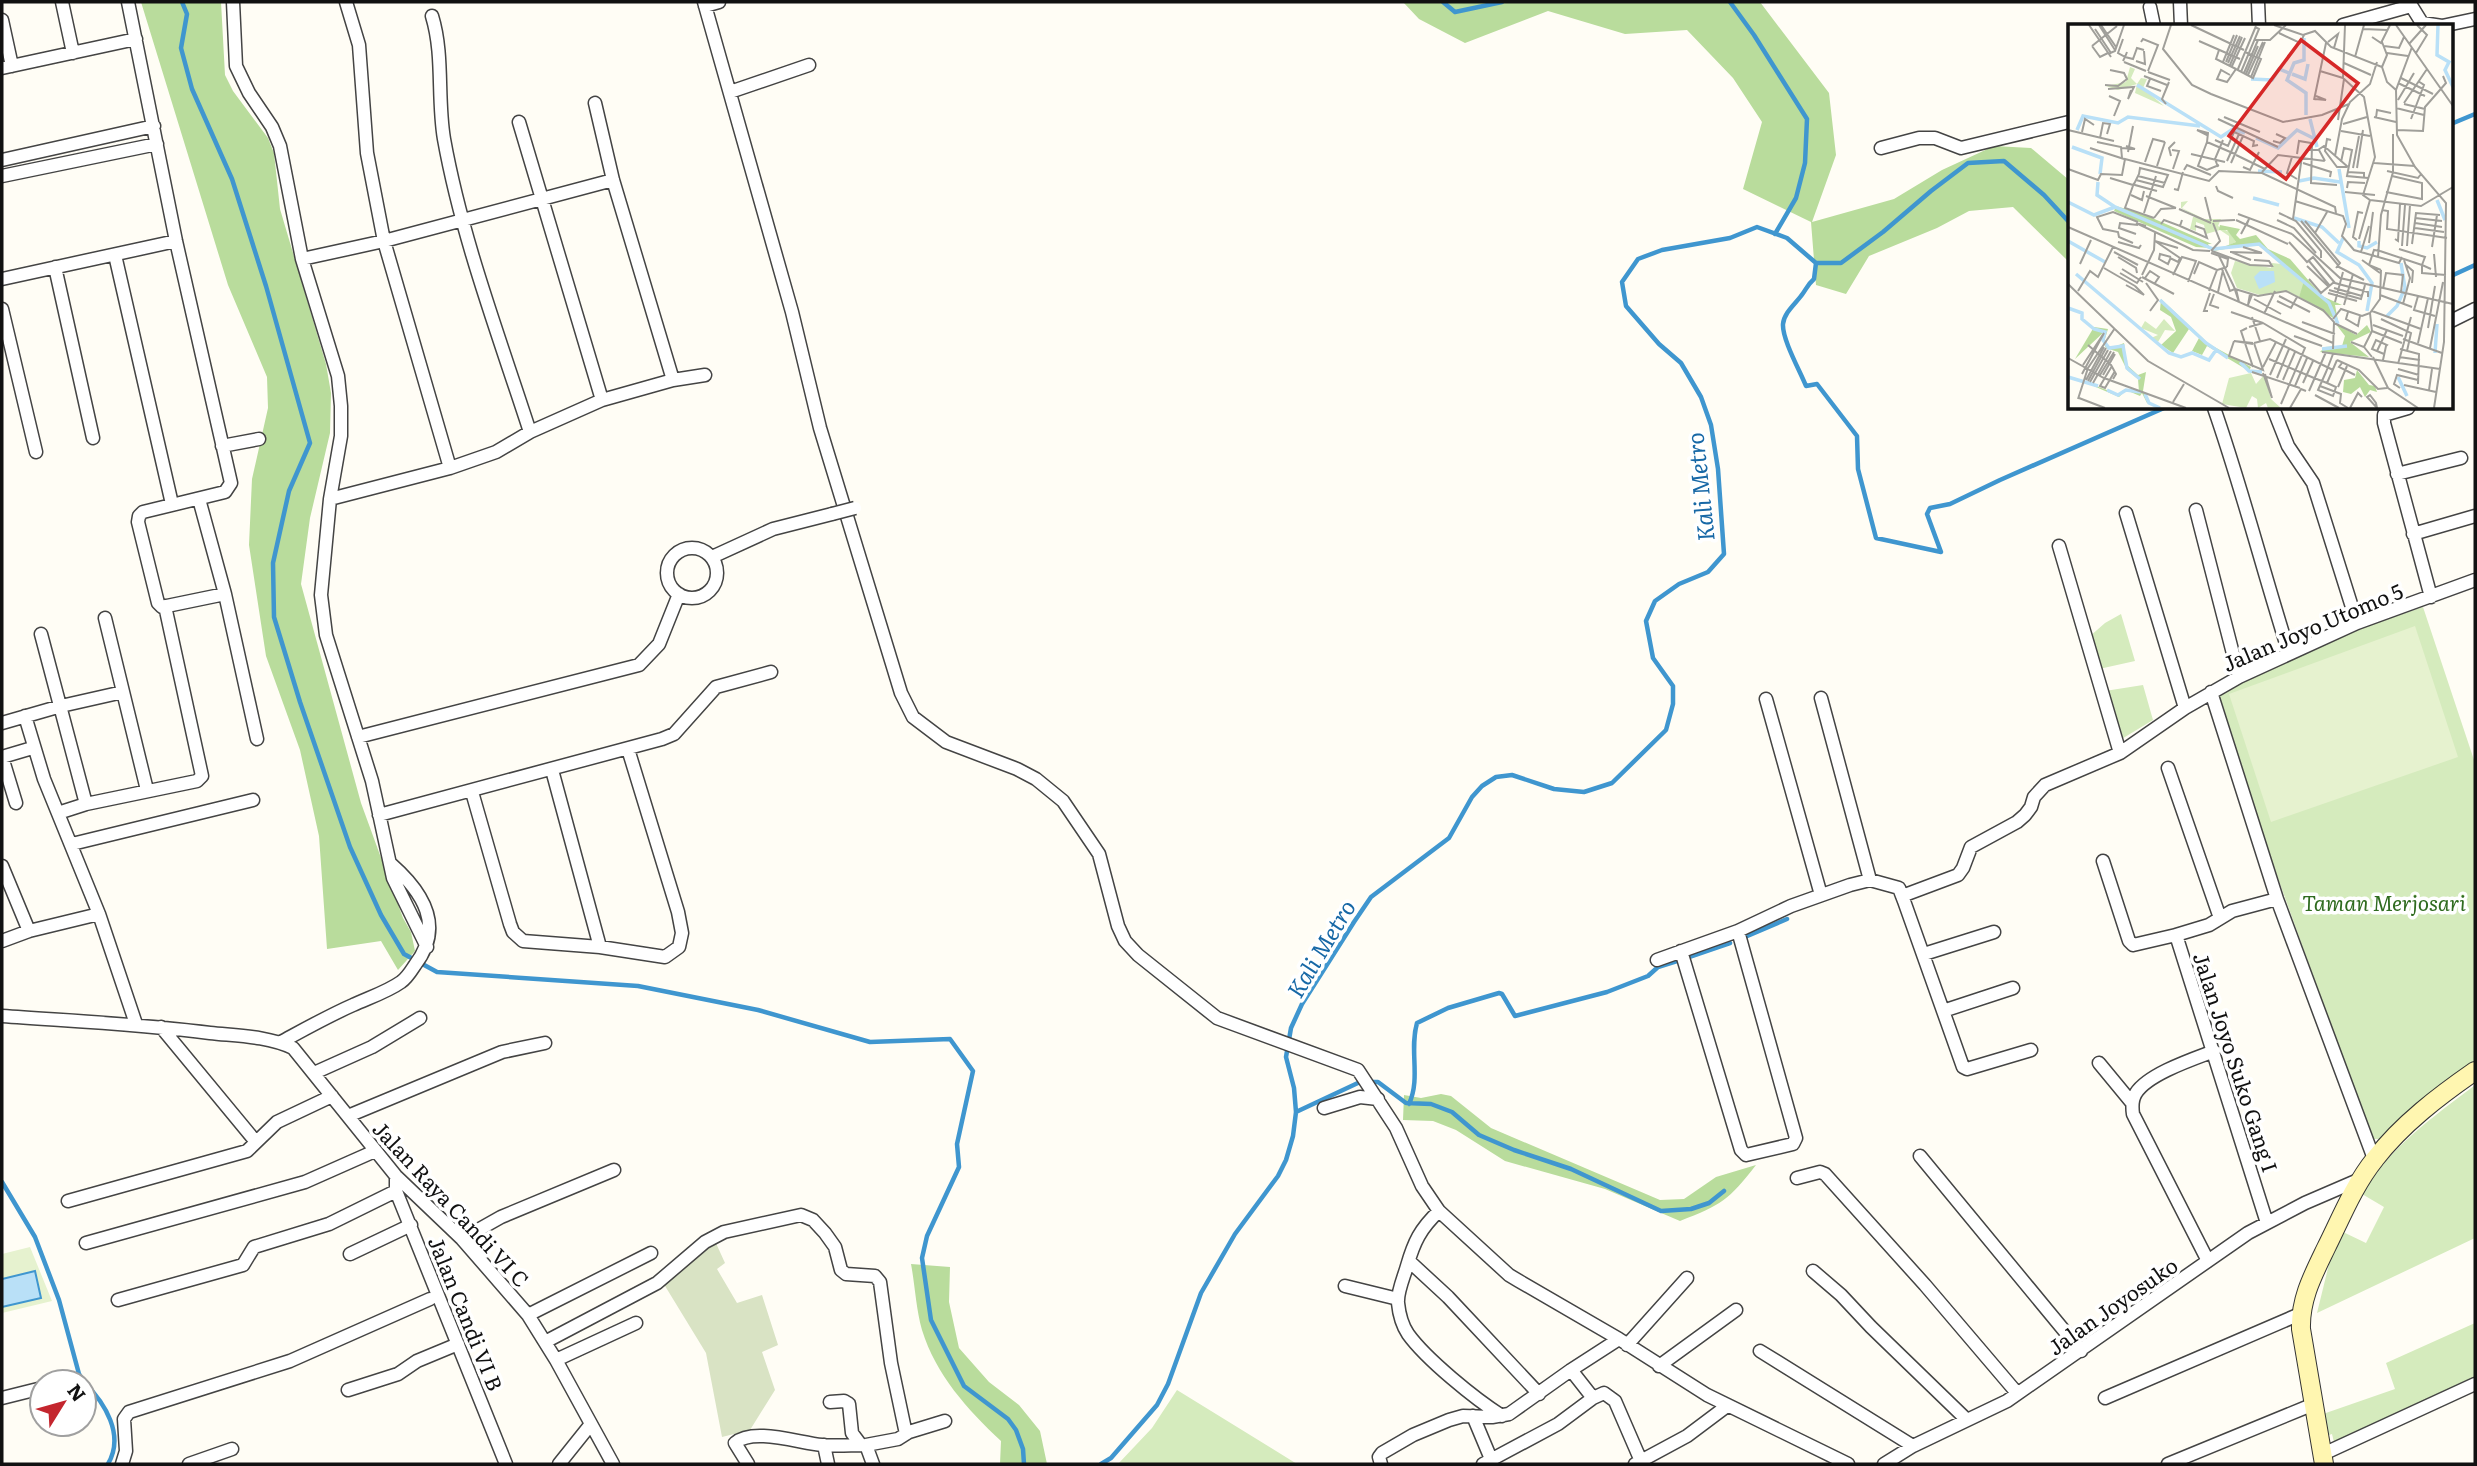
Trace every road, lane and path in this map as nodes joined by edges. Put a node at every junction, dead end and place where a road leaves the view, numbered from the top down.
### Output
1 (62, 2) edge
2 (128, 2) edge
3 (233, 2) edge
4 (346, 2) edge
5 (719, 2) edge
6 (2180, 2) edge
7 (2258, 2) edge
8 (704, 4) edge
9 (2410, 4) edge
10 (2150, 7) dead end
11 (432, 16) dead end
12 (2475, 19) edge
13 (2, 20) edge
14 (2154, 24) edge
15 (2181, 24) edge
16 (2259, 24) edge
17 (2346, 24) edge
18 (2428, 24) edge
19 (2440, 24) edge
20 (136, 39) junction
21 (73, 53) junction
22 (809, 65) dead end
23 (7, 67) edge
24 (730, 92) junction
25 (594, 103) dead end
26 (519, 122) dead end
27 (2068, 122) edge
28 (154, 126) junction
29 (158, 144) junction
30 (1881, 148) dead end
31 (2, 160) edge
32 (2, 176) edge
33 (613, 180) junction
34 (541, 199) junction
35 (461, 220) junction
36 (176, 241) junction
37 (384, 241) junction
38 (114, 255) junction
39 (302, 259) junction
40 (55, 267) junction
41 (2, 279) edge
42 (2, 309) edge
43 (2474, 312) edge
44 (2452, 321) edge
45 (705, 375) dead end
46 (673, 380) junction
47 (602, 400) junction
48 (2215, 410) edge
49 (2274, 410) edge
50 (2401, 410) edge
51 (530, 432) junction
52 (93, 438) dead end
53 (259, 439) dead end
54 (222, 446) junction
55 (36, 452) dead end
56 (2461, 458) dead end
57 (450, 468) junction
58 (2397, 474) junction
59 (199, 499) junction
60 (330, 499) junction
61 (172, 504) junction
62 (855, 508) dead end
63 (2196, 510) dead end
64 (2126, 513) dead end
65 (2475, 516) edge
66 (2413, 534) junction
67 (2059, 546) dead end
68 (712, 557) junction
69 (2475, 580) edge
70 (225, 594) junction
71 (679, 594) junction
72 (2431, 597) junction
73 (165, 607) junction
74 (105, 618) dead end
75 (2357, 623) junction
76 (41, 634) dead end
77 (2289, 653) junction
78 (771, 672) dead end
79 (2239, 677) junction
80 (123, 692) junction
81 (2213, 697) junction
82 (1821, 698) dead end
83 (1766, 699) dead end
84 (61, 706) junction
85 (2185, 708) junction
86 (25, 716) junction
87 (2, 723) edge
88 (358, 737) junction
89 (257, 739) dead end
90 (29, 749) dead end
91 (628, 750) junction
92 (2120, 753) junction
93 (2, 757) edge
94 (2168, 768) dead end
95 (552, 771) junction
96 (147, 790) junction
97 (472, 792) junction
98 (253, 800) dead end
99 (16, 803) dead end
100 (86, 804) junction
101 (58, 813) junction
102 (379, 815) junction
103 (72, 844) junction
104 (2104, 861) dead end
105 (2, 866) edge
106 (1870, 880) junction
107 (1821, 895) junction
108 (1902, 896) junction
109 (2277, 899) junction
110 (99, 914) junction
111 (2220, 918) junction
112 (29, 931) junction
113 (1738, 931) junction
114 (1994, 932) dead end
115 (2176, 935) junction
116 (2, 941) edge
117 (600, 947) junction
118 (1681, 951) junction
119 (1924, 954) junction
120 (1657, 960) dead end
121 (2013, 988) dead end
122 (1943, 1011) junction
123 (2, 1016) edge
124 (420, 1018) dead end
125 (136, 1024) junction
126 (161, 1027) junction
127 (281, 1042) junction
128 (545, 1043) dead end
129 (2031, 1050) dead end
130 (2214, 1051) junction
131 (2099, 1063) dead end
132 (2475, 1071) edge
133 (314, 1073) junction
134 (332, 1096) junction
135 (1376, 1096) junction
136 (2132, 1103) junction
137 (1324, 1108) dead end
138 (348, 1116) junction
139 (256, 1142) junction
140 (374, 1151) junction
141 (1920, 1156) dead end
142 (2374, 1159) junction
143 (614, 1170) dead end
144 (396, 1176) junction
145 (1797, 1178) dead end
146 (2363, 1178) junction
147 (396, 1191) junction
148 (68, 1201) dead end
149 (1439, 1211) junction
150 (2267, 1223) junction
151 (411, 1225) junction
152 (462, 1239) junction
153 (86, 1243) dead end
154 (651, 1253) dead end
155 (350, 1254) dead end
156 (1409, 1261) junction
157 (2208, 1261) junction
158 (1813, 1271) dead end
159 (1686, 1278) dead end
160 (1345, 1286) dead end
161 (430, 1299) dead end
162 (1398, 1299) junction
163 (118, 1300) dead end
164 (1736, 1310) dead end
165 (2300, 1314) junction
166 (528, 1315) junction
167 (636, 1323) dead end
168 (545, 1342) junction
169 (1623, 1342) junction
170 (458, 1344) junction
171 (1760, 1351) dead end
172 (2081, 1351) junction
173 (556, 1360) junction
174 (1659, 1366) junction
175 (1571, 1370) junction
176 (2475, 1384) edge
177 (348, 1390) dead end
178 (28, 1392) edge
179 (2017, 1393) junction
180 (1539, 1394) junction
181 (2, 1398) edge
182 (1593, 1398) junction
183 (2105, 1398) dead end
184 (830, 1402) dead end
185 (2314, 1404) junction
186 (1727, 1406) junction
187 (1473, 1416) junction
188 (1502, 1417) junction
189 (1967, 1420) junction
190 (945, 1421) dead end
191 (591, 1424) junction
192 (906, 1434) junction
193 (824, 1445) junction
194 (863, 1445) junction
195 (1913, 1447) junction
196 (232, 1449) dead end
197 (2323, 1459) edge
198 (1487, 1462) edge
199 (1638, 1463) edge
200 (122, 1464) edge
201 (189, 1464) edge
202 (506, 1464) edge
203 (559, 1464) edge
204 (613, 1464) edge
205 (748, 1464) edge
206 (828, 1464) edge
207 (873, 1464) edge
208 (1381, 1464) edge
209 (1848, 1464) edge
210 (1884, 1464) edge
211 (2168, 1464) edge

1 - 21 street
2 - 20 street
3 - 39 street
4 - 37 street
5 - 8 street
6 - 15 street
7 - 16 street
8 - 24 street
9 - 17 street
9 - 18 street
10 - 14 street
11 - 35 street
12 - 19 street
13 - 23 street
20 - 21 street
20 - 28 street
21 - 23 street
22 - 24 street
24 - 135 street
25 - 33 street
26 - 34 street
27 - 30 street
28 - 29 street
28 - 31 street
29 - 32 street
29 - 36 street
33 - 34 street
33 - 46 street
34 - 35 street
34 - 47 street
35 - 37 street
35 - 51 street
36 - 38 street
36 - 54 street
37 - 39 street
37 - 57 street
38 - 40 street
38 - 61 street
39 - 60 street
40 - 41 street
40 - 52 street
42 - 55 street
43 - 44 street
45 - 46 street
46 - 47 street
47 - 51 street
48 - 77 street
49 - 75 street
50 - 58 street
51 - 57 street
53 - 54 street
54 - 59 street
56 - 58 street
57 - 60 street
58 - 66 street
59 - 61 street
59 - 70 street
60 - 88 street
61 - 73 street
62 - 68 street, bridge
63 - 79 street
64 - 85 street
65 - 66 street
66 - 72 street
67 - 92 street
68 - 71 street
68 - 71 street
69 - 72 street, Jalan Joyo Utomo 5
70 - 73 street
70 - 89 street
71 - 88 street
72 - 75 street, Jalan Joyo Utomo 5
73 - 96 street
74 - 80 street
75 - 77 street, Jalan Joyo Utomo 5
76 - 84 street
77 - 79 street, Jalan Joyo Utomo 5
78 - 91 street
79 - 81 street, Jalan Joyo Utomo 5
80 - 84 street
80 - 96 street
81 - 85 street, Jalan Joyo Utomo 5
81 - 109 street
82 - 106 street
83 - 107 street
84 - 86 street
84 - 100 street
85 - 92 street, Jalan Joyo Utomo 5
86 - 87 street
86 - 101 street
88 - 102 street
90 - 93 street
91 - 95 street
91 - 117 street
92 - 108 street, Jalan Joyo Utomo 5
93 - 99 street
94 - 111 street
95 - 97 street
95 - 117 street
96 - 100 street
97 - 102 street
97 - 117 street
98 - 103 street
100 - 101 street
101 - 103 street
102 - 127 street
103 - 110 street
104 - 115 street
105 - 112 street
106 - 107 street
106 - 108 street
107 - 113 street
108 - 119 street
109 - 111 street, Jalan Joyo Suko Gang I
109 - 142 street
110 - 112 street
110 - 125 street
111 - 115 street, Jalan Joyo Suko Gang I
112 - 116 street
113 - 118 street
113 - 118 street
114 - 119 street
115 - 130 street, Jalan Joyo Suko Gang I
118 - 120 street
119 - 122 street
121 - 122 street
122 - 129 street
123 - 125 street
124 - 133 street
125 - 126 street
126 - 127 street
126 - 139 street
127 - 133 street, Jalan Raya Candi VI C
128 - 138 street
130 - 136 street
130 - 150 street, Jalan Joyo Suko Gang I
131 - 136 street
132 - 142 main road
133 - 134 street, Jalan Raya Candi VI C
134 - 138 street, Jalan Raya Candi VI C
134 - 139 street
135 - 137 street
135 - 149 street
136 - 157 street
138 - 140 street, Jalan Raya Candi VI C
139 - 148 street
140 - 144 street, Jalan Raya Candi VI C
140 - 153 street
141 - 172 street
142 - 146 main road
143 - 152 street
144 - 147 street, Jalan Candi VI B
144 - 152 street, Jalan Raya Candi VI C
145 - 179 street
146 - 150 street, Jalan Joyosuko
146 - 165 main road
147 - 151 street, Jalan Candi VI B
147 - 163 street
149 - 156 street
149 - 169 street
150 - 157 street, Jalan Joyosuko
151 - 155 street
151 - 170 street, Jalan Candi VI B
152 - 166 street, Jalan Raya Candi VI C
154 - 166 street
156 - 162 street
156 - 180 street
157 - 172 street, Jalan Joyosuko
158 - 189 street
159 - 169 street
160 - 162 street
161 - 200 street
162 - 188 street
164 - 174 street
165 - 183 street
165 - 185 main road
166 - 168 street, Jalan Raya Candi VI C
167 - 173 street
168 - 173 street, Jalan Raya Candi VI C
168 - 192 street
169 - 174 street
169 - 175 street
170 - 177 street
170 - 202 street, Jalan Candi VI B
171 - 195 street
172 - 179 street, Jalan Joyosuko
173 - 191 street, Jalan Raya Candi VI C
174 - 186 street
175 - 180 street
175 - 182 street
176 - 197 street
178 - 181 street
179 - 189 street, Jalan Joyosuko
180 - 188 street
182 - 198 street
182 - 199 street
184 - 194 street
185 - 197 main road
185 - 211 street
186 - 199 street
186 - 209 street
187 - 188 street
187 - 198 street
187 - 208 street
189 - 195 street, Jalan Joyosuko
190 - 192 street
191 - 203 street
191 - 204 street, Jalan Raya Candi VI C
192 - 194 street
193 - 194 street
193 - 205 street
193 - 206 street
194 - 207 street
195 - 210 street, Jalan Joyosuko
196 - 201 street

